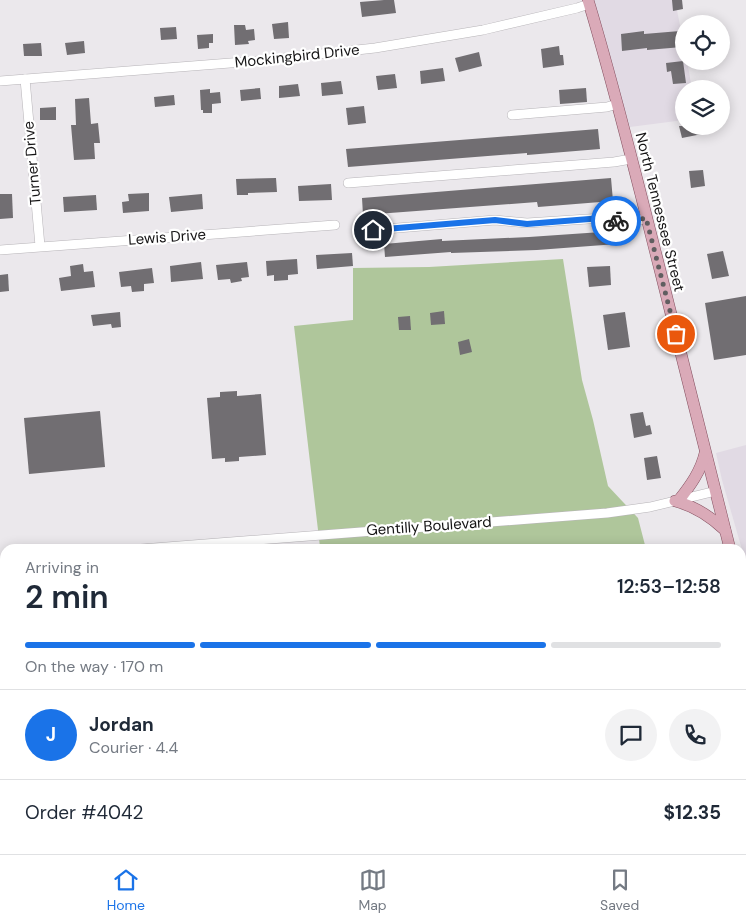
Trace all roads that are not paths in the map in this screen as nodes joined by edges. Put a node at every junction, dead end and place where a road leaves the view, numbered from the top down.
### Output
1 (588, 2) edge
2 (25, 79) junction
3 (0, 81) edge
4 (617, 104) junction
5 (512, 115) dead end
6 (631, 159) junction
7 (348, 183) dead end
8 (646, 218) junction
9 (335, 225) dead end
10 (373, 230) dead end
11 (40, 246) junction
12 (0, 250) edge
13 (706, 452) junction
14 (716, 491) junction
15 (677, 501) junction
16 (725, 530) junction
17 (206, 544) edge
18 (729, 544) edge

1 - 2 street, Mockingbird Drive
1 - 4 main road, North Tennessee Street
2 - 3 street, Mockingbird Drive
2 - 11 street, Turner Drive
4 - 5 street
4 - 6 main road, North Tennessee Street
6 - 7 street
6 - 8 main road, North Tennessee Street
8 - 10 street
8 - 13 main road, North Tennessee Street
9 - 11 street, Lewis Drive
11 - 12 street, Lewis Drive
13 - 14 main road, North Tennessee Street
13 - 15 main road
14 - 15 street, Gentilly Boulevard
14 - 16 main road, North Tennessee Street
15 - 16 main road
15 - 17 street, Gentilly Boulevard
16 - 18 main road, North Tennessee Street

